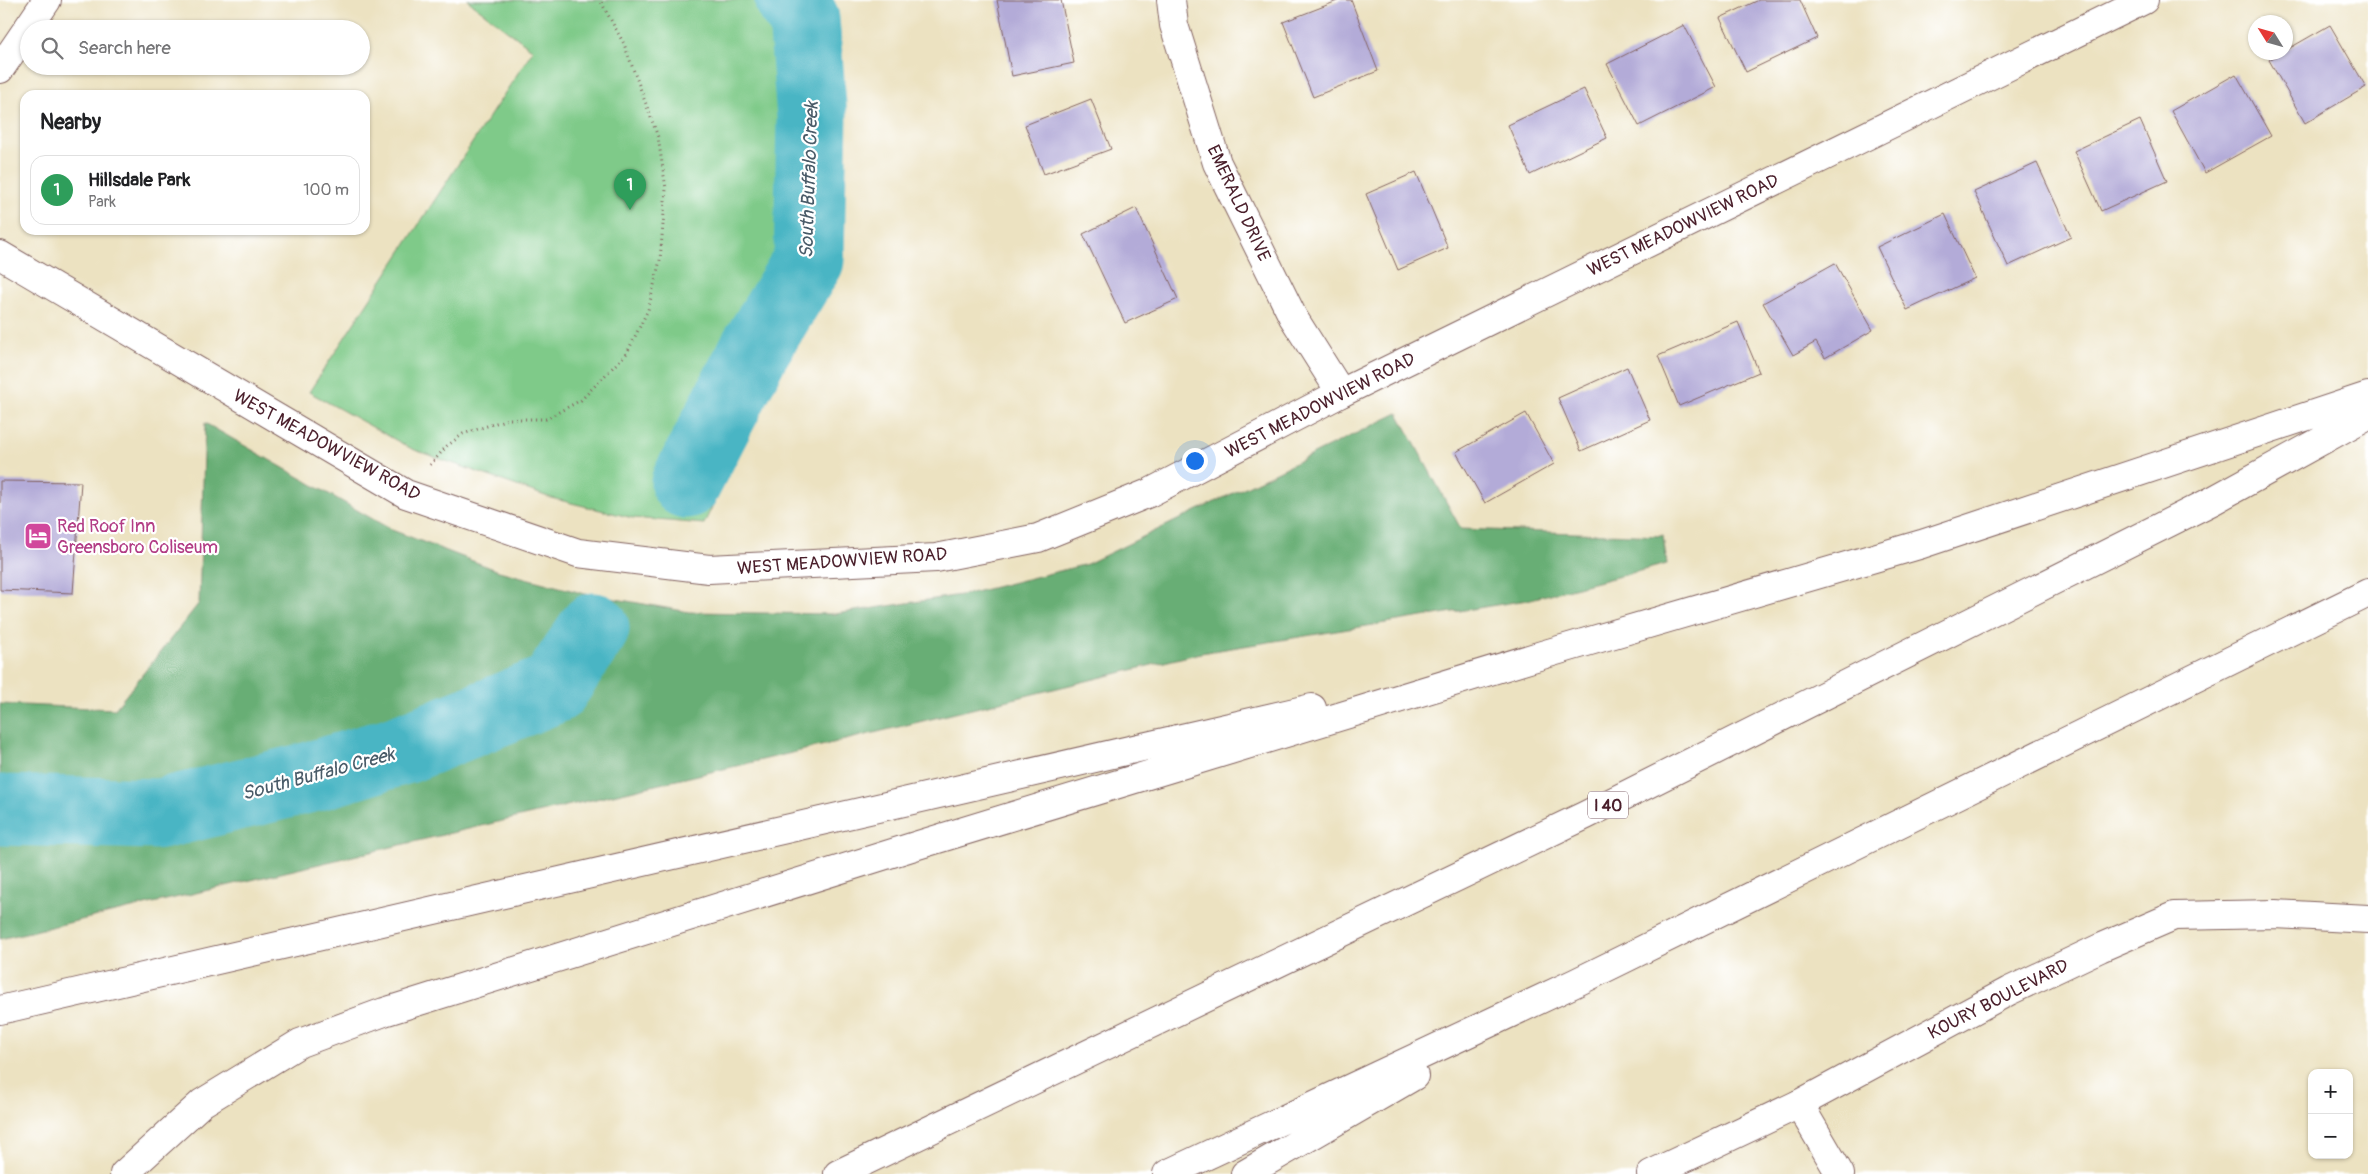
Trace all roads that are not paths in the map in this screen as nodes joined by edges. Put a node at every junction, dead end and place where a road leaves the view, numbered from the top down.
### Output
1 (47, 0) edge
2 (1170, 0) edge
3 (2129, 3) edge
4 (33, 20) edge
5 (20, 40) edge
6 (0, 69) edge
7 (0, 254) edge
8 (1342, 392) junction
9 (2368, 396) edge
10 (2368, 415) edge
11 (2368, 593) edge
12 (1542, 655) junction
13 (2368, 919) edge
14 (1575, 983) junction
15 (0, 1010) edge
16 (1799, 1104) junction
17 (124, 1174) edge
18 (838, 1174) edge
19 (1167, 1174) edge
20 (1245, 1174) edge
21 (1651, 1174) edge
22 (1840, 1174) edge

1 - 4 main road
2 - 8 main road, EMERALD DRIVE
3 - 8 main road, WEST MEADOWVIEW ROAD
5 - 6 main road
7 - 8 main road, WEST MEADOWVIEW ROAD
9 - 12 main road
10 - 18 main road, I 40
11 - 14 main road
12 - 15 main road
12 - 17 main road
13 - 16 main road, KOURY BOULEVARD
14 - 19 main road
14 - 20 main road
16 - 21 main road, KOURY BOULEVARD
16 - 22 main road

